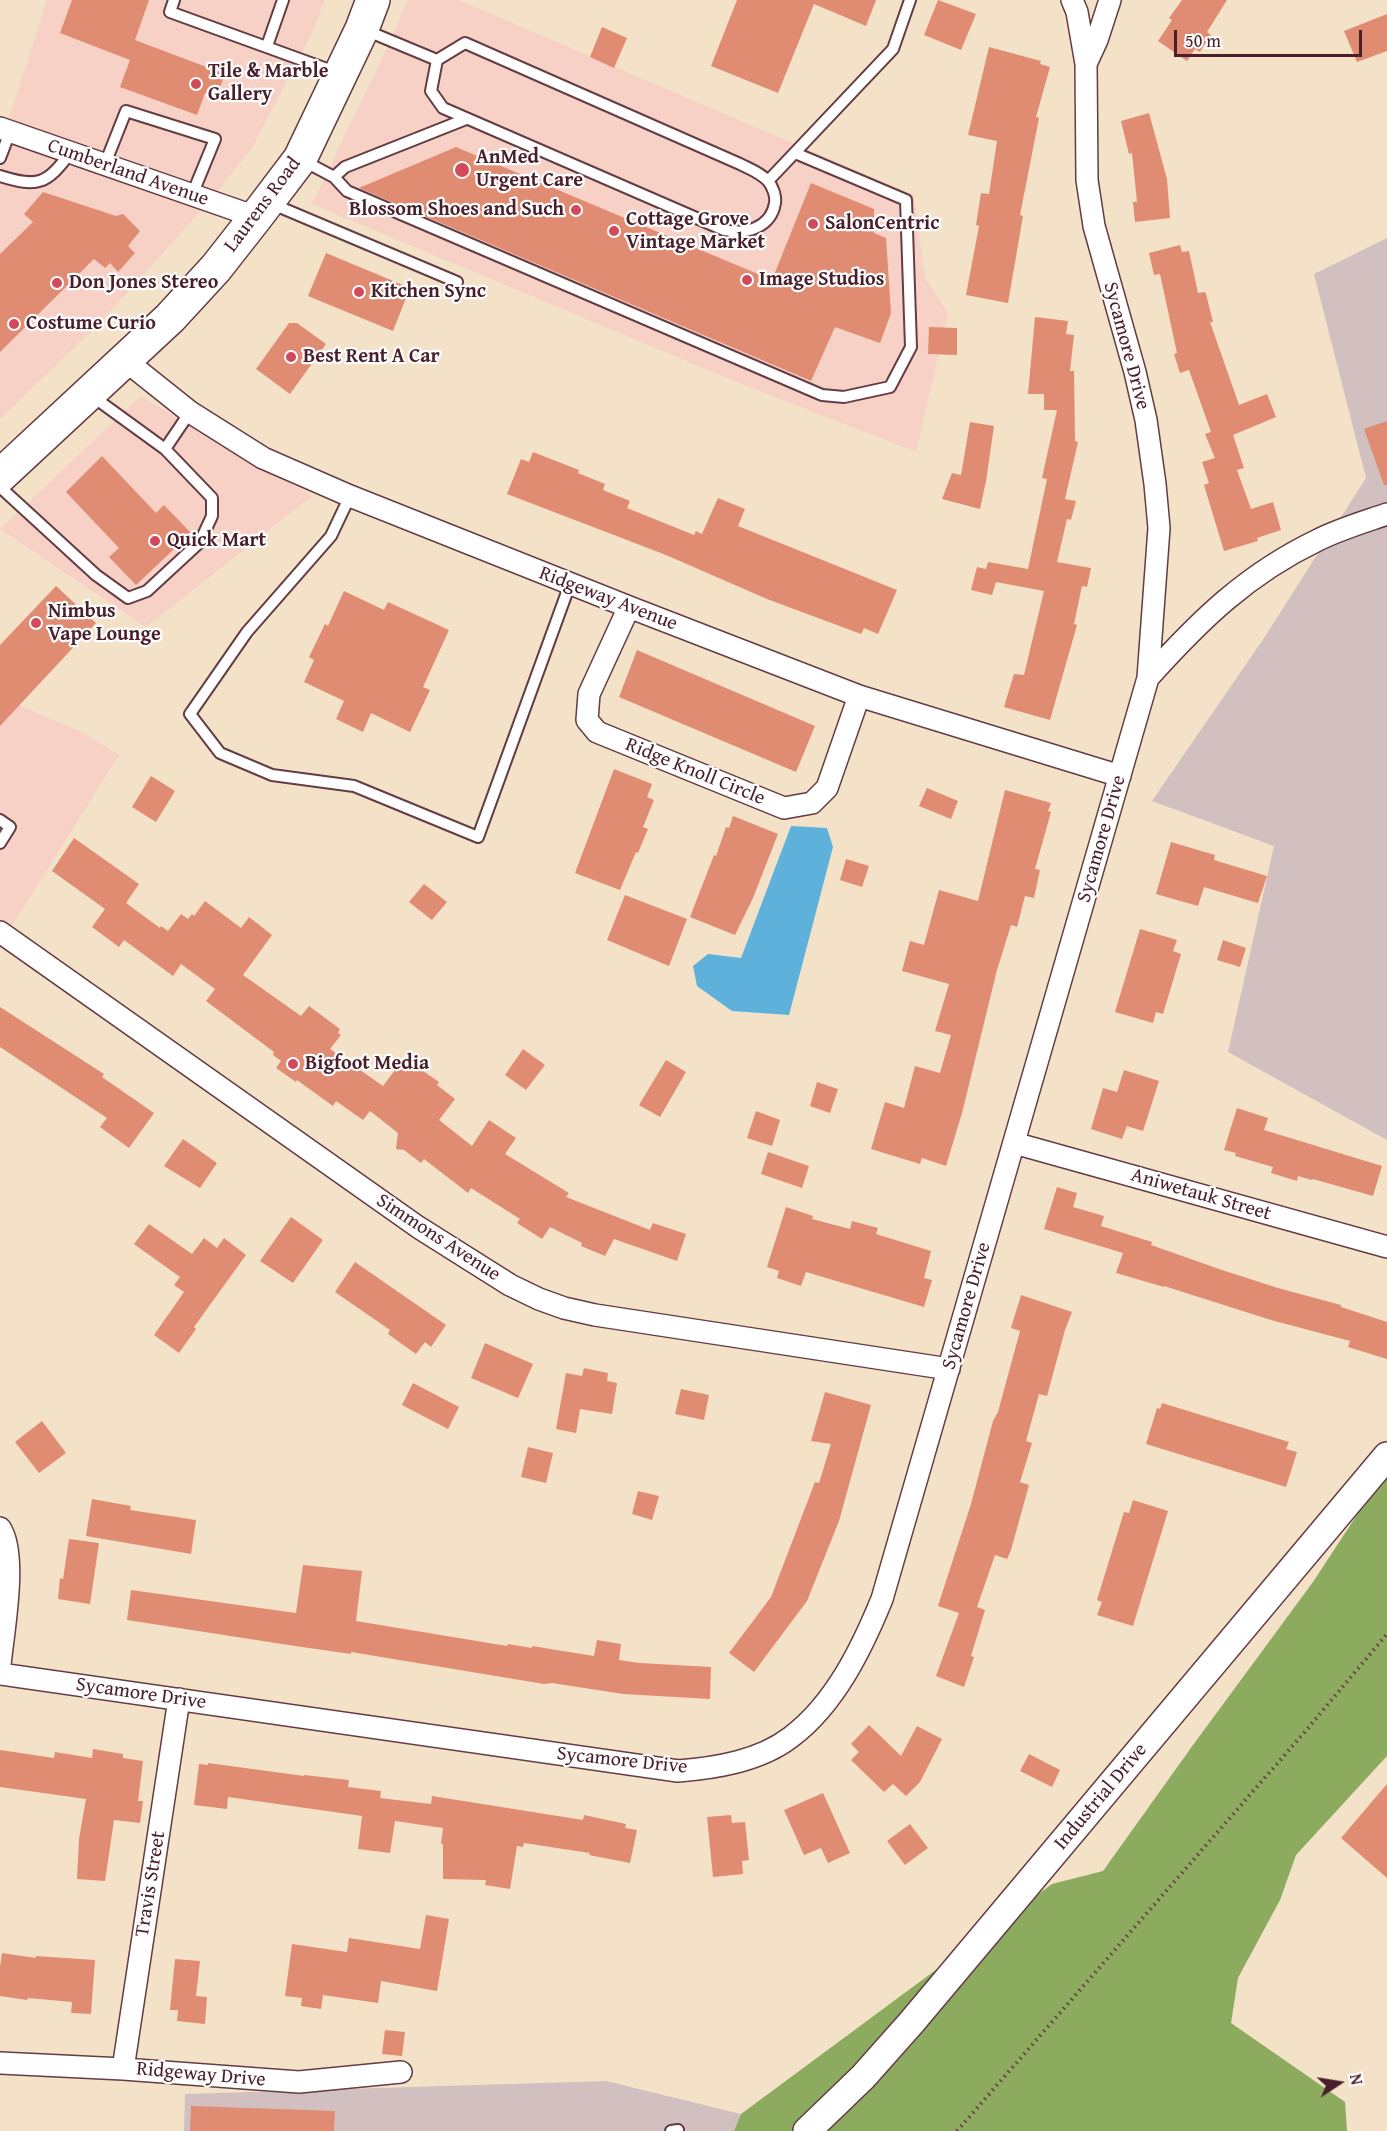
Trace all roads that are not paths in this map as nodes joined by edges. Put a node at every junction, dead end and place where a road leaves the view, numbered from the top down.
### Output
1 (174, 0) edge
2 (284, 0) edge
3 (910, 0) edge
4 (1072, 0) edge
5 (1110, 0) edge
6 (368, 14) edge
7 (267, 46) junction
8 (437, 60) junction
9 (1086, 64) junction
10 (341, 74) junction
11 (466, 119) junction
12 (5, 130) edge
13 (70, 153) junction
14 (795, 153) junction
15 (0, 158) edge
16 (300, 159) junction
17 (105, 164) junction
18 (0, 176) edge
19 (334, 177) junction
20 (768, 181) junction
21 (192, 195) junction
22 (261, 209) junction
23 (457, 282) dead end
24 (126, 361) junction
25 (90, 394) junction
26 (190, 412) junction
27 (165, 449) junction
28 (0, 476) edge
29 (0, 487) edge
30 (350, 496) junction
31 (1387, 514) edge
32 (570, 584) junction
33 (629, 607) junction
34 (1148, 678) junction
35 (859, 696) junction
36 (1120, 776) junction
37 (0, 820) edge
38 (0, 843) edge
39 (0, 932) edge
40 (1014, 1143) junction
41 (1387, 1247) edge
42 (949, 1369) junction
43 (1387, 1456) edge
44 (0, 1528) edge
45 (0, 1665) edge
46 (0, 1674) edge
47 (179, 1699) junction
48 (0, 2063) edge
49 (123, 2068) junction
50 (401, 2072) dead end
51 (807, 2131) edge

1 - 7 lane
2 - 7 lane
3 - 14 lane
4 - 9 street, Sycamore Drive
5 - 9 street, Sycamore Drive
6 - 8 lane
6 - 10 main road, Laurens Road
7 - 10 lane
8 - 11 lane
8 - 20 lane
9 - 34 street, Sycamore Drive
10 - 16 main road, Laurens Road
11 - 19 lane
11 - 20 lane
12 - 13 street, Cumberland Avenue
12 - 15 lane
13 - 17 street, Cumberland Avenue
13 - 18 lane
14 - 19 lane
14 - 20 lane
16 - 19 lane
16 - 22 main road, Laurens Road
17 - 21 street, Cumberland Avenue
17 - 21 lane
21 - 22 street, Cumberland Avenue
22 - 23 lane
22 - 24 main road, Laurens Road
24 - 25 main road, Laurens Road
24 - 26 street, Ridgeway Avenue
25 - 27 lane
25 - 28 main road, Laurens Road
26 - 27 lane
26 - 30 street, Ridgeway Avenue
27 - 29 lane
30 - 32 street, Ridgeway Avenue
30 - 32 lane
31 - 34 street
32 - 33 street, Ridgeway Avenue
33 - 35 street, Ridgeway Avenue
33 - 35 street, Ridge Knoll Circle
34 - 36 street, Sycamore Drive
35 - 36 street, Ridgeway Avenue
36 - 40 street, Sycamore Drive
37 - 38 lane
39 - 42 street, Simmons Avenue
40 - 41 street, Aniwetauk Street
40 - 42 street, Sycamore Drive
42 - 47 street, Sycamore Drive
43 - 51 street, Industrial Drive
44 - 45 street
46 - 47 street, Sycamore Drive
47 - 49 street, Travis Street
48 - 49 street, Ridgeway Drive
49 - 50 street, Ridgeway Drive

